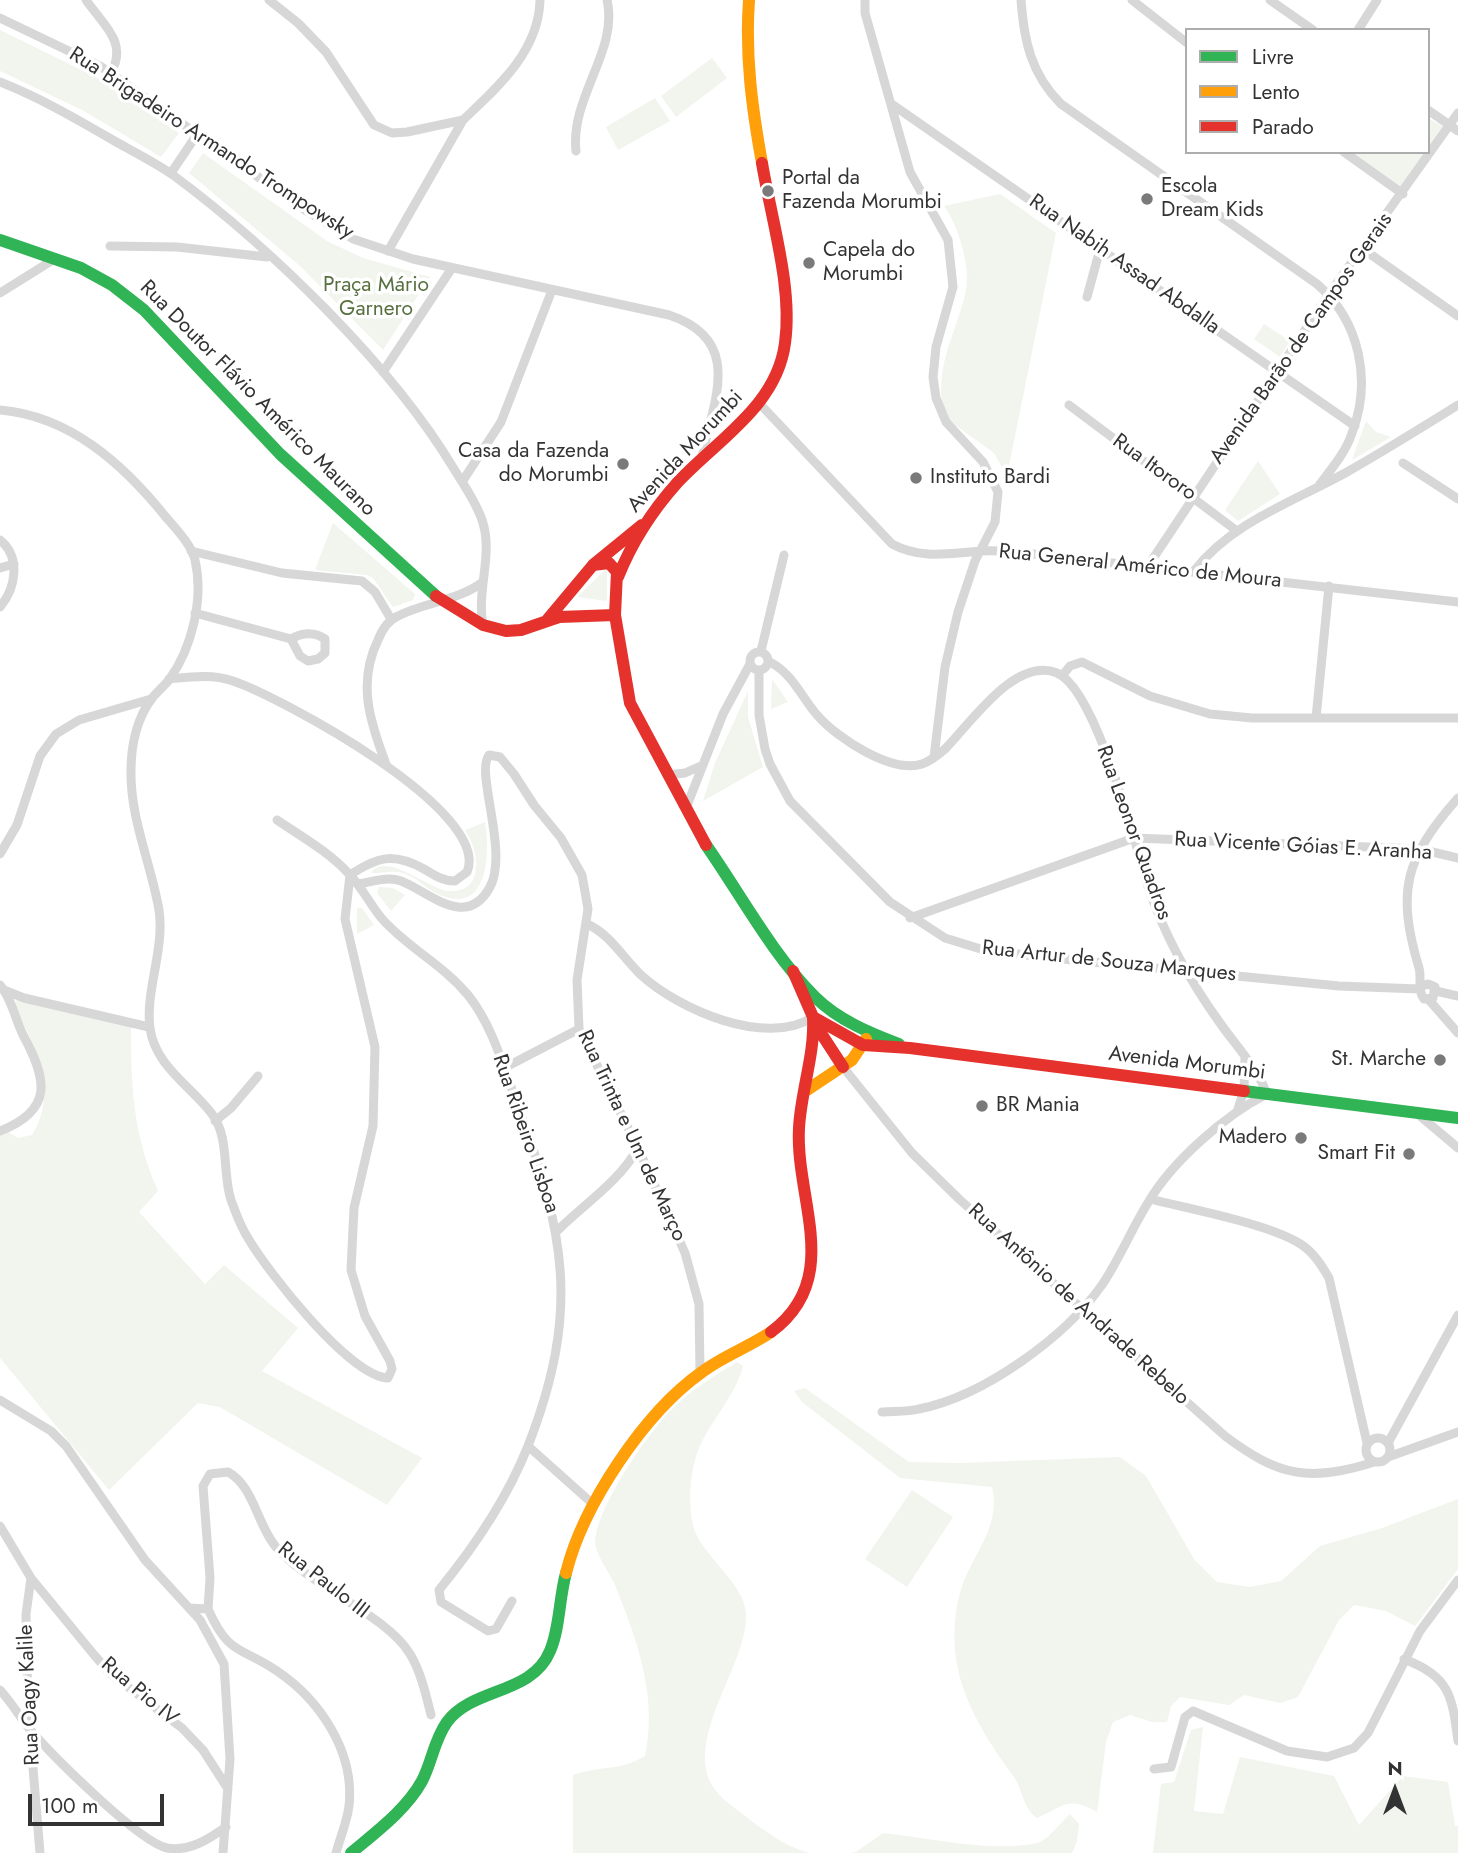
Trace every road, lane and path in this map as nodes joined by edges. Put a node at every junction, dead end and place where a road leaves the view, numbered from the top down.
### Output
1 (86, 0) edge
2 (269, 0) edge
3 (540, 0) edge
4 (607, 0) edge
5 (749, 0) edge
6 (865, 0) edge
7 (1021, 0) edge
8 (1132, 0) edge
9 (1270, 0) edge
10 (1377, 0) edge
11 (0, 18) edge
12 (1310, 28) edge
13 (1359, 28) edge
14 (1185, 41) edge
15 (111, 73) junction
16 (0, 82) edge
17 (893, 105) junction
18 (1430, 111) edge
19 (1458, 113) edge
20 (463, 120) junction
21 (1454, 128) edge
22 (198, 133) junction
23 (576, 150) dead end
24 (1347, 154) edge
25 (170, 173) junction
26 (1404, 194) junction
27 (0, 240) edge
28 (110, 246) dead end
29 (1100, 249) junction
30 (1363, 249) junction
31 (388, 251) junction
32 (269, 257) junction
33 (57, 258) junction
34 (452, 268) junction
35 (552, 290) junction
36 (0, 293) edge
37 (1329, 294) junction
38 (1087, 297) dead end
39 (1458, 316) edge
40 (1278, 371) junction
41 (383, 372) junction
42 (759, 403) junction
43 (1069, 405) dead end
44 (1458, 405) edge
45 (0, 410) edge
46 (1354, 426) junction
47 (1342, 454) junction
48 (702, 457) junction
49 (1403, 463) dead end
50 (1357, 466) junction
51 (462, 482) junction
52 (1320, 484) junction
53 (1192, 496) junction
54 (1458, 499) edge
55 (642, 525) junction
56 (1237, 531) junction
57 (0, 540) edge
58 (191, 551) junction
59 (981, 551) junction
60 (784, 555) dead end
61 (14, 564) junction
62 (593, 565) junction
63 (1148, 566) junction
64 (0, 568) edge
65 (1194, 571) junction
66 (618, 577) junction
67 (483, 582) junction
68 (1329, 586) junction
69 (565, 598) junction
70 (441, 601) junction
71 (1458, 602) edge
72 (0, 607) edge
73 (195, 613) junction
74 (572, 615) junction
75 (615, 615) junction
76 (391, 619) junction
77 (547, 620) junction
78 (483, 625) junction
79 (290, 639) dead end
80 (761, 651) junction
81 (768, 661) junction
82 (750, 664) junction
83 (759, 670) junction
84 (1062, 676) junction
85 (169, 679) junction
86 (151, 699) junction
87 (1316, 718) junction
88 (1458, 718) edge
89 (934, 757) junction
90 (387, 765) junction
91 (703, 765) junction
92 (667, 775) junction
93 (1458, 798) edge
94 (686, 808) junction
95 (277, 820) dead end
96 (1134, 838) junction
97 (1420, 849) junction
98 (0, 854) edge
99 (1458, 858) edge
100 (350, 875) junction
101 (358, 884) junction
102 (909, 918) junction
103 (587, 924) junction
104 (793, 971) junction
105 (1187, 971) junction
106 (2, 988) edge
107 (1431, 994) junction
108 (1458, 996) edge
109 (813, 1017) junction
110 (149, 1027) junction
111 (579, 1030) junction
112 (1458, 1032) edge
113 (865, 1036) junction
114 (1245, 1056) junction
115 (843, 1067) junction
116 (504, 1068) junction
117 (258, 1076) dead end
118 (807, 1090) junction
119 (1244, 1090) junction
120 (1267, 1094) junction
121 (1237, 1113) junction
122 (1417, 1113) junction
123 (1458, 1118) edge
124 (215, 1121) junction
125 (0, 1130) edge
126 (638, 1148) junction
127 (1458, 1148) edge
128 (1150, 1199) junction
129 (557, 1231) junction
130 (1083, 1308) junction
131 (1458, 1315) edge
132 (700, 1372) junction
133 (0, 1401) edge
134 (882, 1412) dead end
135 (1458, 1432) edge
136 (1382, 1445) junction
137 (528, 1446) junction
138 (1366, 1454) junction
139 (1374, 1462) junction
140 (1353, 1469) junction
141 (594, 1505) junction
142 (0, 1526) edge
143 (31, 1578) junction
144 (1458, 1580) edge
145 (512, 1601) dead end
146 (189, 1608) junction
147 (208, 1609) junction
148 (235, 1650) junction
149 (1404, 1659) junction
150 (223, 1664) junction
151 (0, 1690) edge
152 (431, 1715) dead end
153 (31, 1731) junction
154 (1458, 1741) edge
155 (1154, 1769) dead end
156 (229, 1790) junction
157 (226, 1828) junction
158 (40, 1853) edge
159 (223, 1853) edge
160 (336, 1853) edge
161 (351, 1853) edge

1 - 15 street
2 - 20 street
3 - 20 street
4 - 23 street
5 - 42 main road, Avenida Morumbi
6 - 17 street
7 - 37 street
8 - 14 street
9 - 12 street
10 - 13 street
11 - 15 street, Rua Brigadeiro Armando Trompowsky
15 - 22 street, Rua Brigadeiro Armando Trompowsky
16 - 25 street
17 - 29 street, Rua Nabih Assad Abdalla
17 - 59 street
18 - 21 street
19 - 21 street, Avenida Barão de Campos Gerais
20 - 31 street
21 - 26 street, Avenida Barão de Campos Gerais
22 - 25 street
22 - 31 street, Rua Brigadeiro Armando Trompowsky
24 - 26 street
25 - 32 street
26 - 30 street, Avenida Barão de Campos Gerais
27 - 33 main road, Rua Doutor Flávio Américo Maurano
28 - 32 street
29 - 38 street
29 - 40 street, Rua Nabih Assad Abdalla
30 - 37 street, Avenida Barão de Campos Gerais
30 - 39 street
31 - 34 street, Rua Brigadeiro Armando Trompowsky
32 - 41 street
33 - 36 street
33 - 70 main road, Rua Doutor Flávio Américo Maurano
34 - 35 street, Rua Brigadeiro Armando Trompowsky
34 - 41 street
35 - 48 street, Rua Brigadeiro Armando Trompowsky
35 - 51 street
37 - 40 street, Avenida Barão de Campos Gerais
37 - 46 street
40 - 46 street, Rua Nabih Assad Abdalla
40 - 53 street, Avenida Barão de Campos Gerais
41 - 51 street
42 - 48 main road, Avenida Morumbi
42 - 59 street, Rua General Américo de Moura
43 - 53 street, Rua Itororo
44 - 50 street
45 - 58 street
46 - 47 street
47 - 50 street
47 - 52 street
48 - 55 main road, Avenida Morumbi
49 - 54 street
50 - 52 street
51 - 67 street
52 - 56 street
53 - 56 street, Rua Itororo
53 - 63 street, Avenida Barão de Campos Gerais
55 - 62 main road
55 - 66 main road, Avenida Morumbi
56 - 65 street
57 - 61 street
58 - 73 street
58 - 76 street
59 - 63 street, Rua General Américo de Moura
59 - 89 street
60 - 80 street
61 - 64 street
61 - 72 street
62 - 66 main road
62 - 69 main road
63 - 65 street, Rua General Américo de Moura
65 - 68 street, Rua General Américo de Moura
66 - 75 main road, Avenida Morumbi
67 - 70 street
67 - 78 street
68 - 71 street, Rua General Américo de Moura
68 - 87 street
69 - 74 main road
69 - 77 main road
70 - 76 street
70 - 78 main road, Rua Doutor Flávio Américo Maurano
73 - 79 street
73 - 85 street
74 - 75 main road, Rua Doutor Flávio Américo Maurano
74 - 77 main road, Rua Doutor Flávio Américo Maurano
75 - 92 main road, Avenida Morumbi
76 - 90 street
77 - 78 main road, Rua Doutor Flávio Américo Maurano
80 - 81 street
80 - 82 street
81 - 83 street
81 - 89 street
82 - 83 street
82 - 91 street
83 - 102 street, Rua Artur de Souza Marques
84 - 87 street
84 - 89 street
84 - 96 street, Rua Leonor Quadros
85 - 86 street
85 - 90 street
86 - 98 street
86 - 110 street
87 - 88 street
90 - 100 street
91 - 92 street
91 - 94 street
92 - 94 main road, Avenida Morumbi
93 - 97 street
94 - 104 main road, Avenida Morumbi
95 - 100 street, Rua Ribeiro Lisboa
96 - 97 street, Rua Vicente Góias E. Aranha
96 - 102 street, Rua Vicente Góias E. Aranha
96 - 105 street, Rua Leonor Quadros
97 - 99 street, Rua Vicente Góias E. Aranha
97 - 107 street
100 - 101 street, Rua Ribeiro Lisboa
100 - 124 street
101 - 103 street, Rua Trinta e Um de Março
101 - 116 street, Rua Ribeiro Lisboa
102 - 105 street, Rua Artur de Souza Marques
103 - 109 street
103 - 111 street, Rua Trinta e Um de Março
104 - 109 main road, Avenida Morumbi
104 - 113 main road, Avenida Morumbi
105 - 107 street, Rua Artur de Souza Marques
105 - 114 street, Rua Leonor Quadros
106 - 110 street
106 - 125 street
107 - 108 street, Rua Artur de Souza Marques
107 - 112 street
109 - 113 main road
109 - 115 main road, Avenida Morumbi
109 - 118 main road
110 - 124 street
111 - 116 street
111 - 126 street, Rua Trinta e Um de Março
113 - 115 main road
113 - 119 main road, Avenida Morumbi
114 - 119 street
114 - 120 street, Rua Leonor Quadros
115 - 118 main road
115 - 130 street, Rua Antônio de Andrade Rebelo
116 - 129 street, Rua Ribeiro Lisboa
117 - 124 street
118 - 132 main road
119 - 120 main road, Avenida Morumbi
119 - 121 street
120 - 121 street
120 - 122 main road, Avenida Morumbi
121 - 128 street
122 - 123 main road, Avenida Morumbi
122 - 127 street
126 - 129 street
126 - 132 street, Rua Trinta e Um de Março
128 - 130 street
128 - 136 street
129 - 137 street, Rua Ribeiro Lisboa
130 - 134 street
130 - 140 street, Rua Antônio de Andrade Rebelo
131 - 136 street
132 - 141 main road
133 - 146 street
135 - 136 street
136 - 138 street
136 - 139 street, Rua Antônio de Andrade Rebelo
137 - 141 street
137 - 145 street, Rua Ribeiro Lisboa
138 - 139 street
138 - 140 street
139 - 140 street, Rua Antônio de Andrade Rebelo
141 - 161 main road
142 - 143 street, Rua Pio IV
143 - 153 street, Rua Oagy Kalile
143 - 156 street, Rua Pio IV
144 - 149 street
146 - 147 street
146 - 150 street
147 - 148 street
147 - 152 street, Rua Paulo III
148 - 150 street
148 - 160 street
149 - 154 street
149 - 155 street
150 - 156 street
151 - 153 street
153 - 157 street
153 - 158 street, Rua Oagy Kalile
156 - 157 street
157 - 159 street

